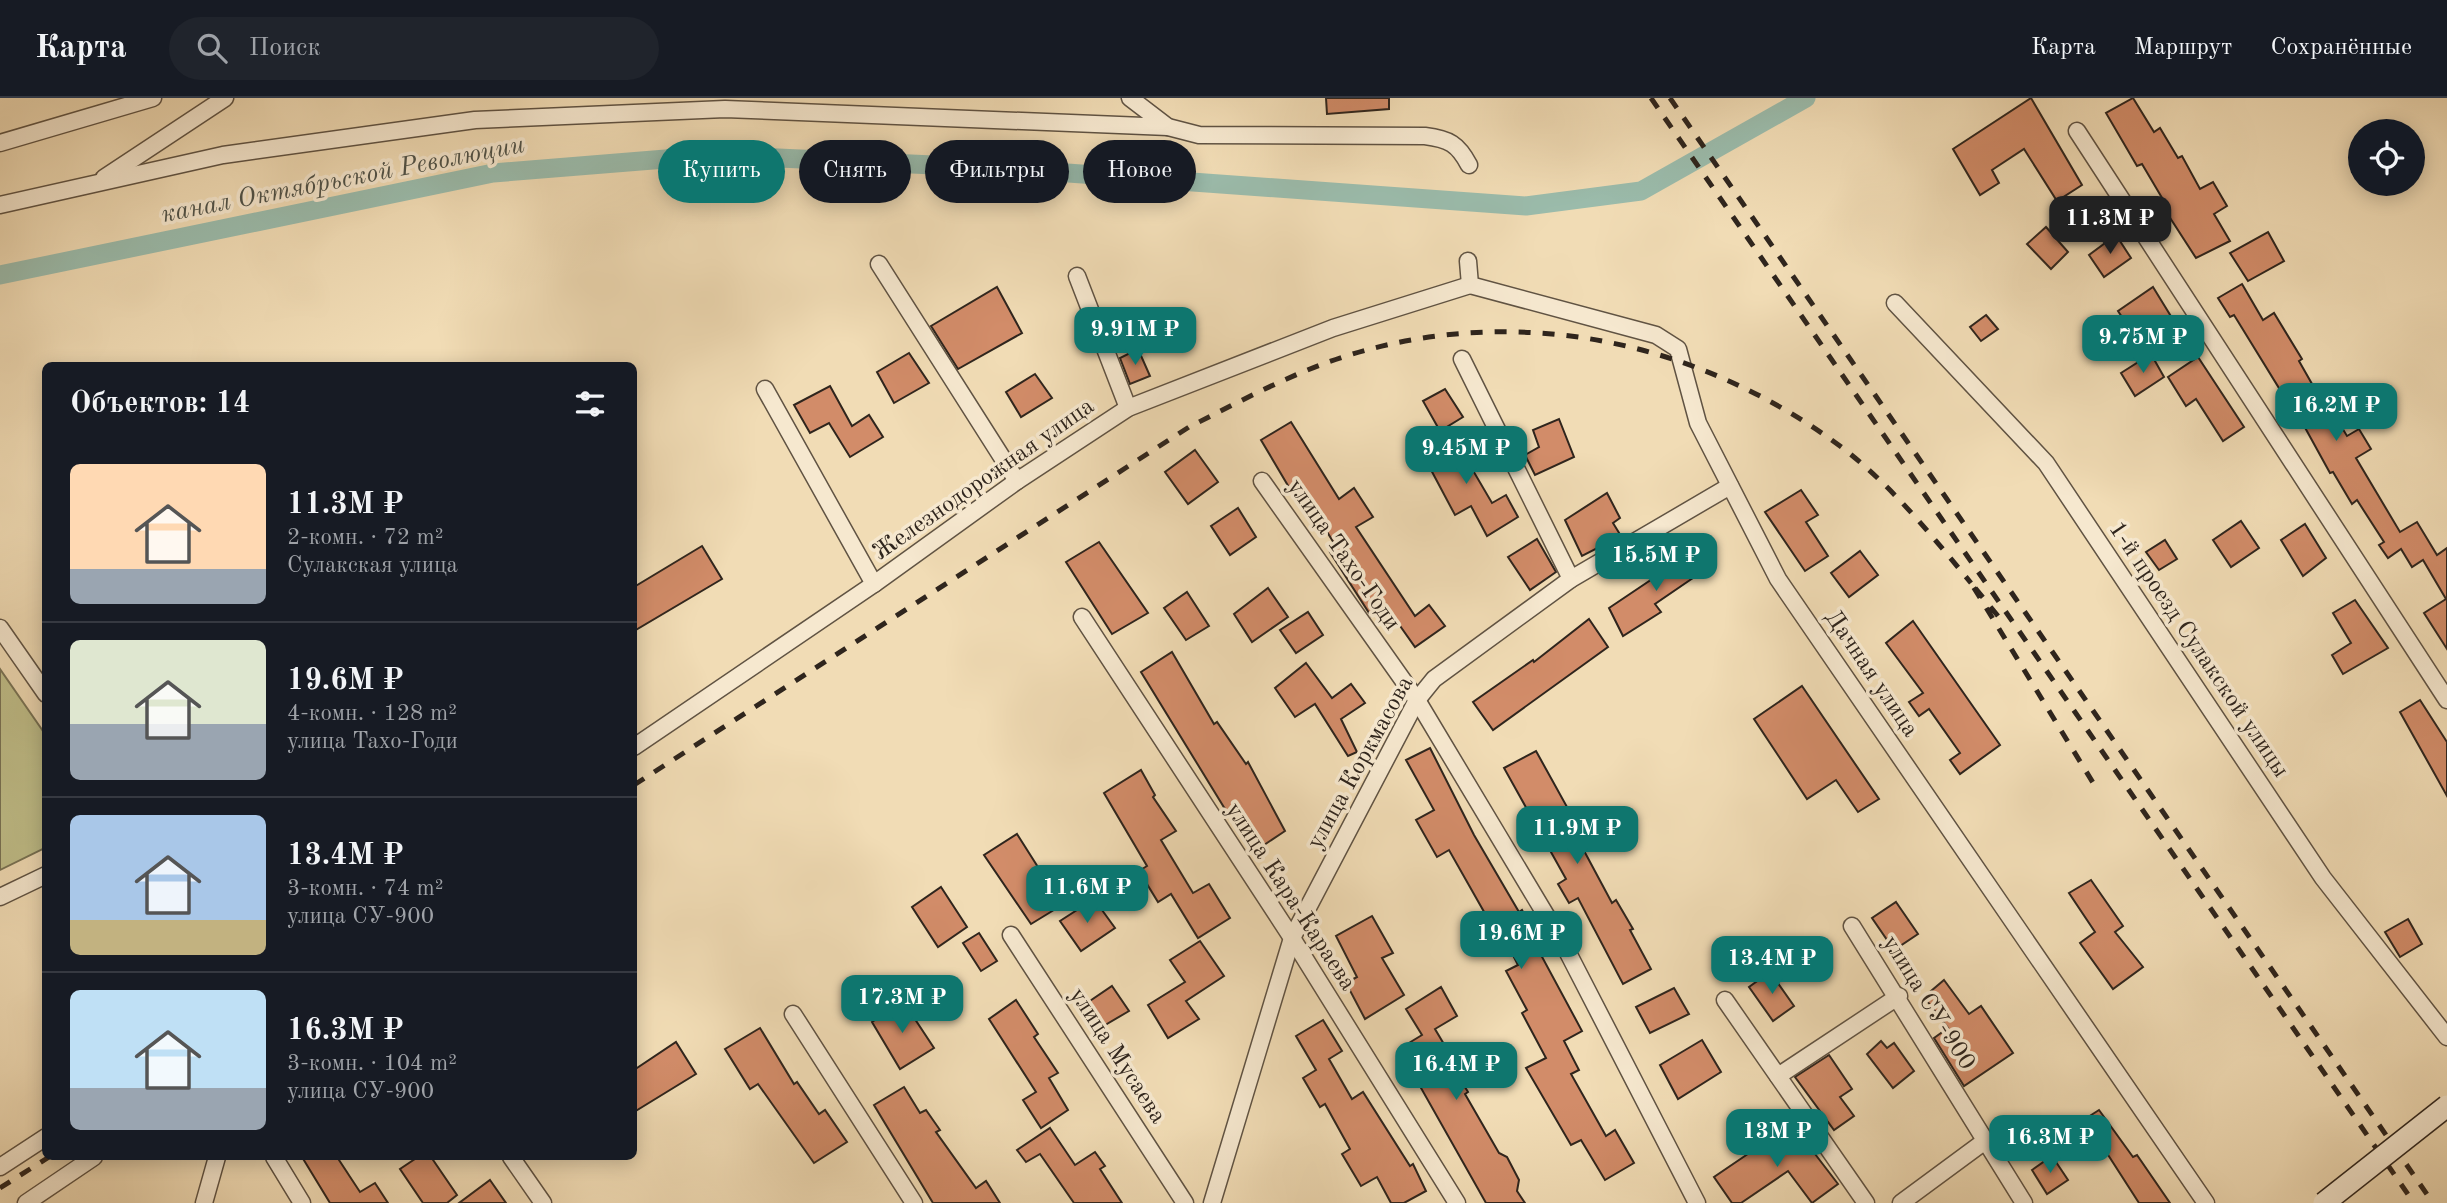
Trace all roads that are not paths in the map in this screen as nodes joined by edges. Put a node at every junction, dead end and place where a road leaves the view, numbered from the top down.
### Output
1 (153, 98) edge
2 (225, 98) edge
3 (1130, 98) edge
4 (1168, 127) junction
5 (2077, 131) dead end
6 (0, 143) edge
7 (1469, 165) dead end
8 (96, 184) junction
9 (0, 205) edge
10 (1468, 261) dead end
11 (879, 264) dead end
12 (1077, 276) dead end
13 (1470, 285) junction
14 (1895, 303) dead end
15 (1462, 359) dead end
16 (765, 389) dead end
17 (1128, 408) junction
18 (1017, 481) junction
19 (1262, 481) dead end
20 (1730, 486) junction
21 (1571, 579) junction
22 (874, 584) junction
23 (1082, 617) dead end
24 (0, 628) edge
25 (42, 688) edge
26 (1417, 700) junction
27 (2447, 701) edge
28 (637, 745) edge
29 (42, 877) edge
30 (0, 897) edge
31 (1852, 926) dead end
32 (1011, 934) dead end
33 (1292, 939) junction
34 (1899, 996) junction
35 (1725, 1000) dead end
36 (793, 1014) dead end
37 (2447, 1037) edge
38 (1778, 1076) junction
39 (2447, 1106) edge
40 (42, 1140) edge
41 (1985, 1141) junction
42 (90, 1160) edge
43 (215, 1160) edge
44 (276, 1160) edge
45 (513, 1160) edge
46 (0, 1167) edge
47 (26, 1203) edge
48 (204, 1203) edge
49 (302, 1203) edge
50 (544, 1203) edge
51 (914, 1203) edge
52 (1185, 1203) edge
53 (1212, 1203) edge
54 (1457, 1203) edge
55 (1697, 1203) edge
56 (1866, 1203) edge
57 (1900, 1203) edge
58 (2024, 1203) edge
59 (2206, 1203) edge
60 (2324, 1203) edge

1 - 6 street
2 - 8 street
3 - 4 street
4 - 7 street
4 - 8 street
5 - 27 street
8 - 9 street
10 - 13 street
11 - 18 street
12 - 17 street
13 - 17 street, Железнодорожная улица
13 - 20 street, Дачная улица
14 - 37 street, 1-й проезд Сулакской улицы
15 - 21 street
16 - 22 street
17 - 18 street, Железнодорожная улица
18 - 22 street, Железнодорожная улица
19 - 26 street, улица Тахо-Годи
20 - 21 street, улица Коркмасова
20 - 59 street, Дачная улица
21 - 26 street, улица Коркмасова
22 - 28 street, Железнодорожная улица
23 - 33 street, улица Кара-Караева
24 - 25 street
26 - 33 street, улица Коркмасова
26 - 55 street, улица Тахо-Годи
29 - 30 street
31 - 34 street, улица СУ-900
32 - 52 street, улица Мусаева
33 - 53 street, улица Коркмасова
33 - 54 street, улица Кара-Караева
34 - 38 street
34 - 41 street, улица СУ-900
35 - 38 street
36 - 51 street
38 - 56 street
39 - 60 street, bridge
40 - 46 street
41 - 57 street
41 - 58 street, улица СУ-900
42 - 47 street
43 - 48 street
44 - 49 street
45 - 50 street

